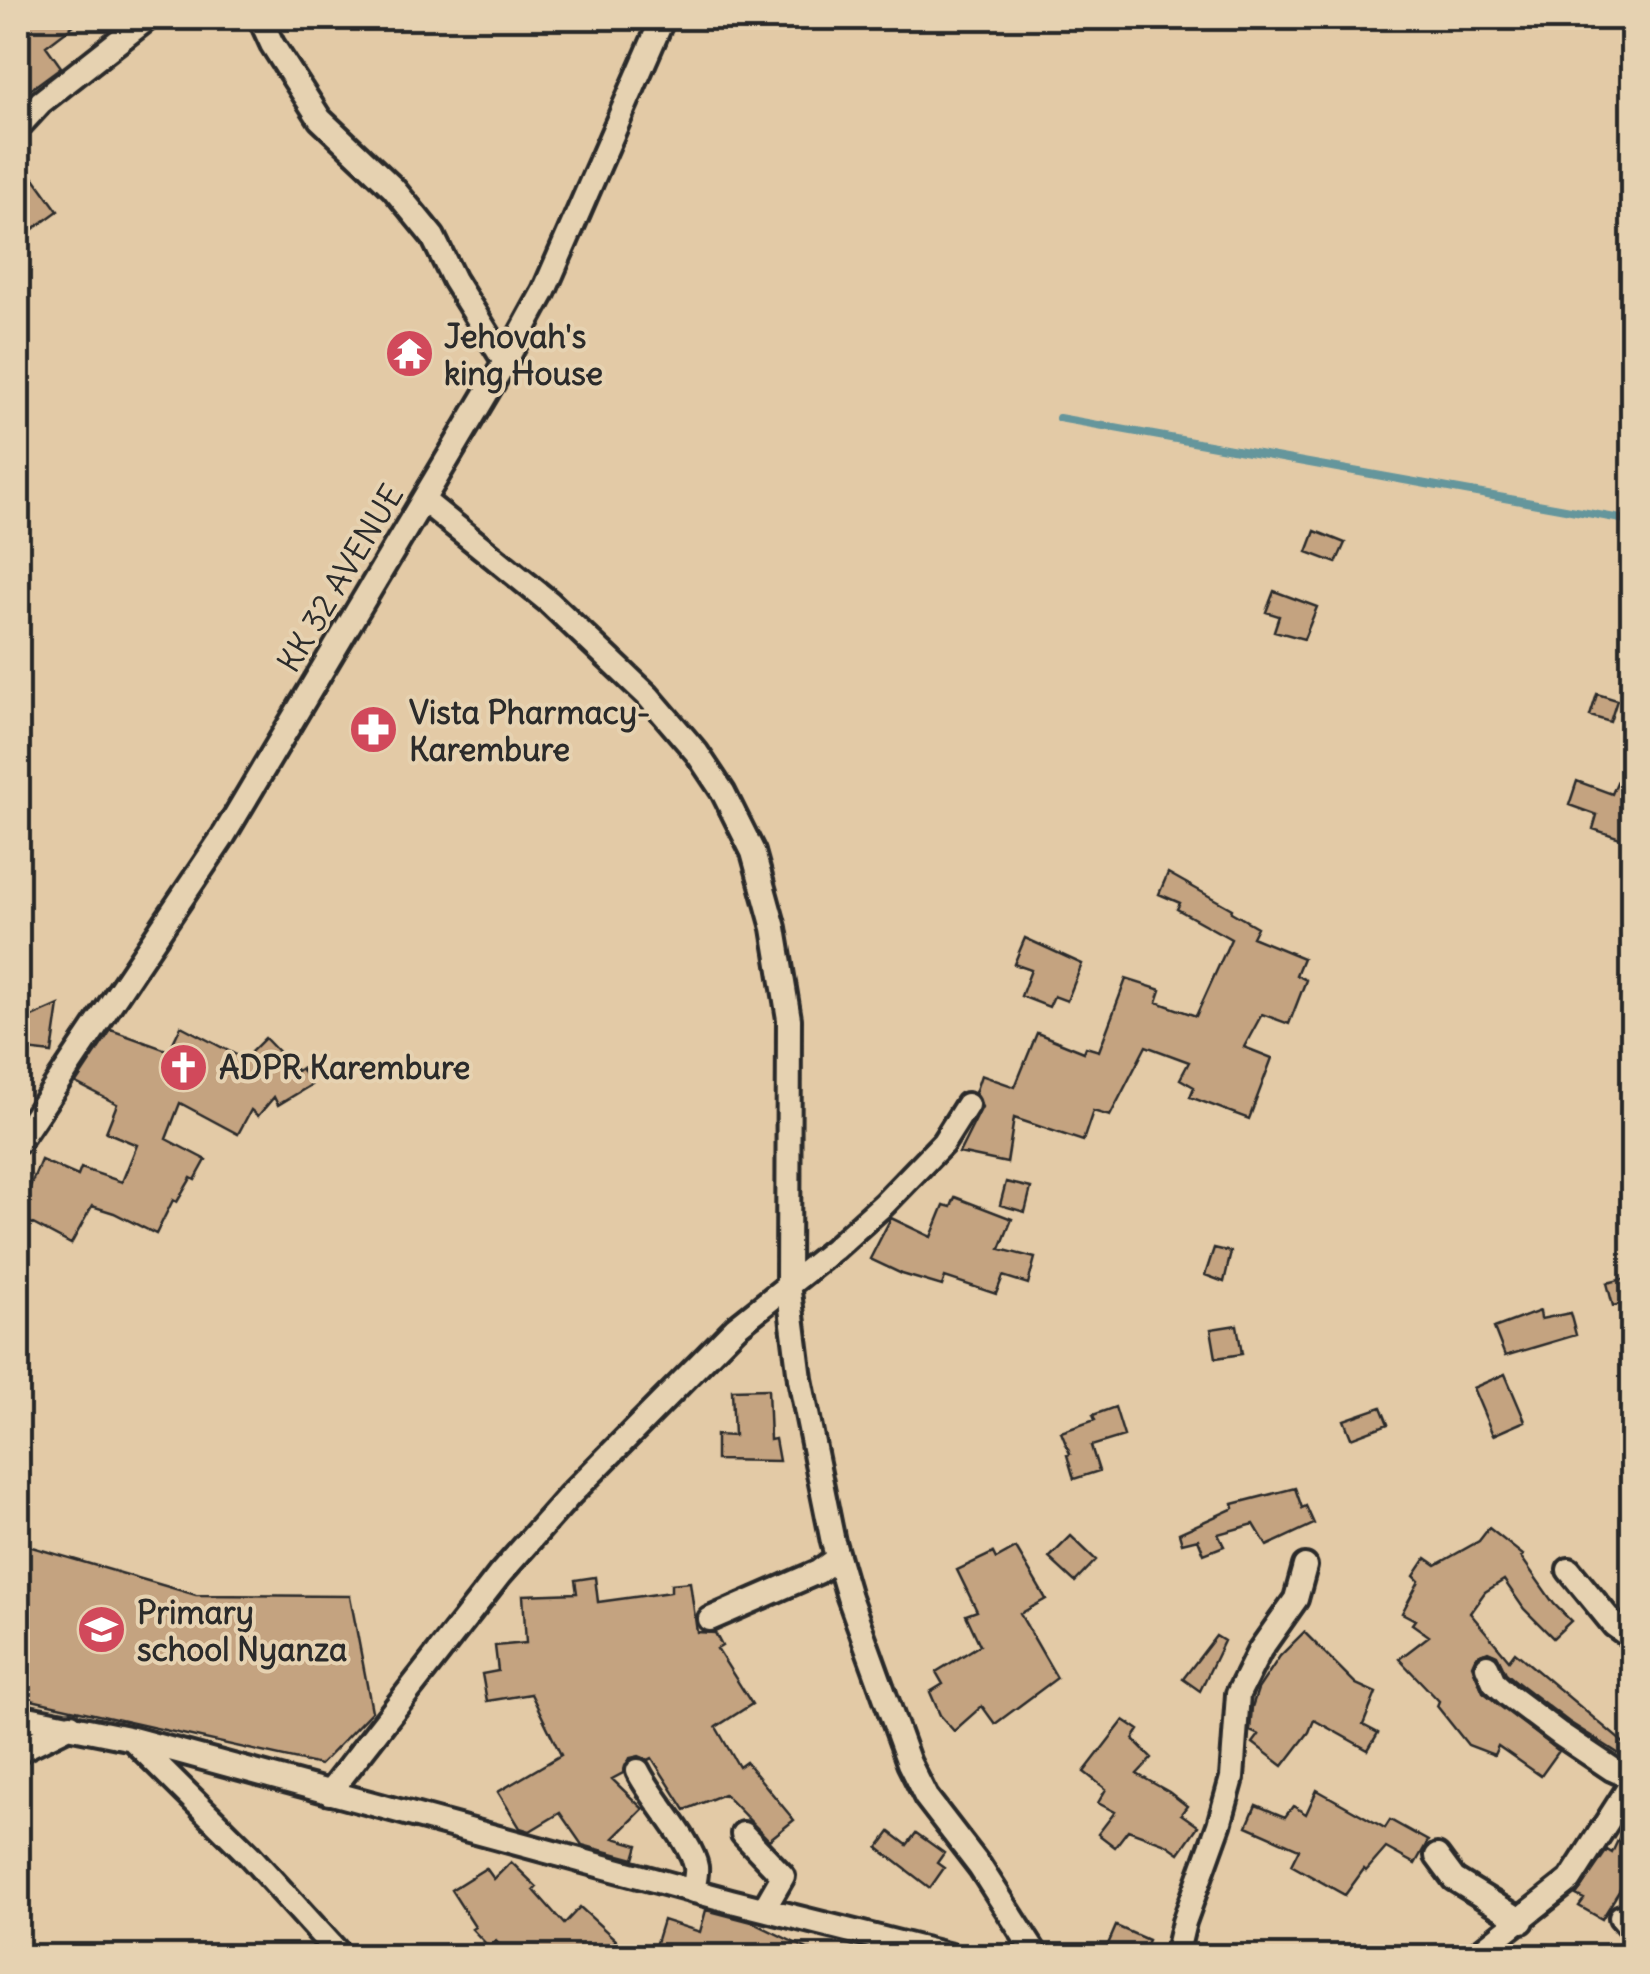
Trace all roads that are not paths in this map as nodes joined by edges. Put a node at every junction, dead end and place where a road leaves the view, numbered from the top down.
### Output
1 (148, 18) edge
2 (260, 18) edge
3 (663, 18) edge
4 (18, 127) edge
5 (506, 362) junction
6 (424, 500) junction
7 (967, 1104) dead end
8 (18, 1142) edge
9 (788, 1284) junction
10 (837, 1558) junction
11 (1305, 1566) dead end
12 (1569, 1570) dead end
13 (710, 1619) dead end
14 (1632, 1638) edge
15 (1487, 1666) dead end
16 (18, 1716) edge
17 (71, 1726) junction
18 (133, 1740) junction
19 (18, 1751) edge
20 (638, 1771) dead end
21 (1632, 1780) edge
22 (330, 1793) junction
23 (742, 1834) dead end
24 (1437, 1856) dead end
25 (693, 1891) junction
26 (764, 1909) junction
27 (1522, 1920) junction
28 (341, 1956) edge
29 (951, 1956) edge
30 (1037, 1956) edge
31 (1176, 1956) edge
32 (1474, 1956) edge

1 - 4 street
2 - 5 street
3 - 5 street, KK 32 AVENUE
5 - 6 street, KK 32 AVENUE
6 - 8 street, KK 32 AVENUE
6 - 9 street
7 - 9 street
9 - 10 street
9 - 22 street
10 - 13 street
10 - 30 street
11 - 31 street
12 - 14 street
15 - 21 street
16 - 17 street
17 - 18 street
17 - 19 street
18 - 22 street
18 - 28 street
20 - 25 street
21 - 27 street
22 - 25 street
23 - 26 street
24 - 27 street
25 - 26 street
26 - 29 street
27 - 32 street

